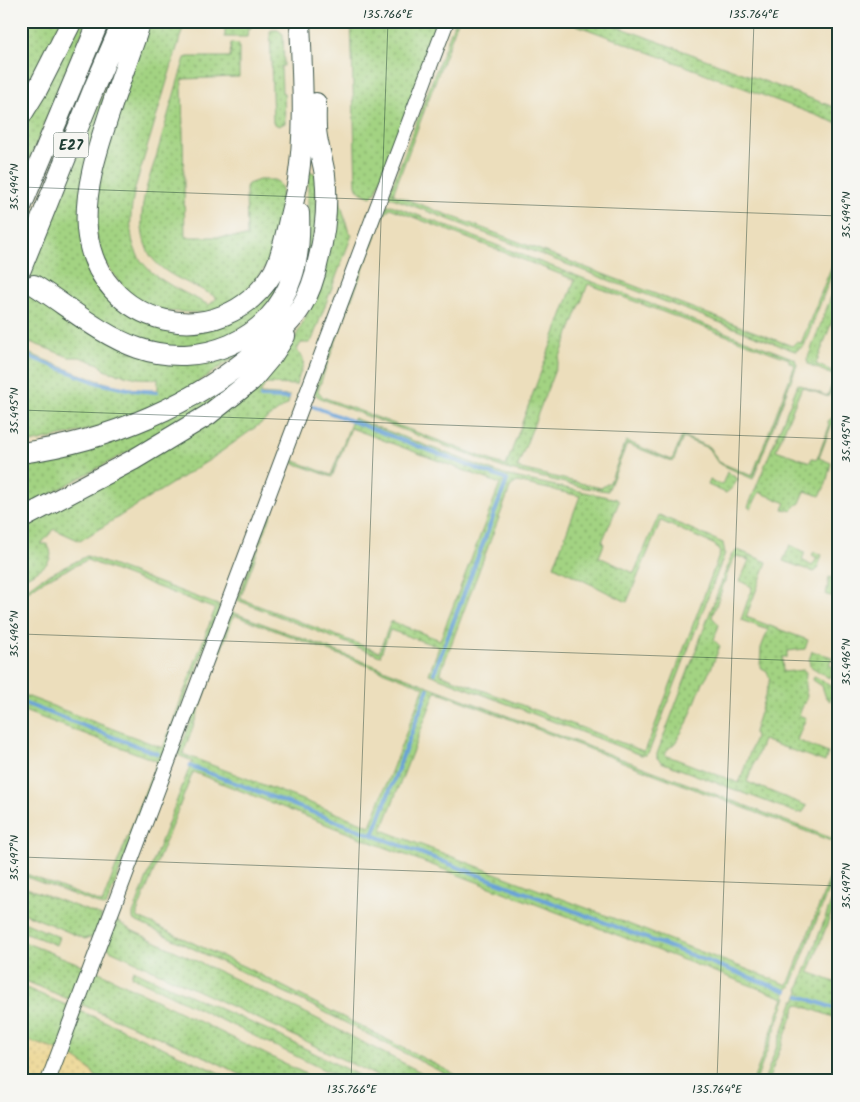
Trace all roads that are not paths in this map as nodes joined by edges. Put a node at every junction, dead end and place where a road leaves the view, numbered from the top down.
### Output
1 (72, 21) edge
2 (99, 21) edge
3 (123, 21) edge
4 (141, 21) edge
5 (300, 21) edge
6 (313, 21) edge
7 (447, 21) edge
8 (21, 116) edge
9 (298, 180) junction
10 (21, 207) edge
11 (21, 270) edge
12 (34, 285) dead end
13 (301, 308) junction
14 (21, 453) edge
15 (21, 519) edge
16 (48, 1081) edge

1 - 8 highway
2 - 10 highway, E27
3 - 11 highway, E27
4 - 9 highway
5 - 9 highway
6 - 13 highway
7 - 16 street
9 - 12 highway
13 - 14 highway
13 - 15 highway

